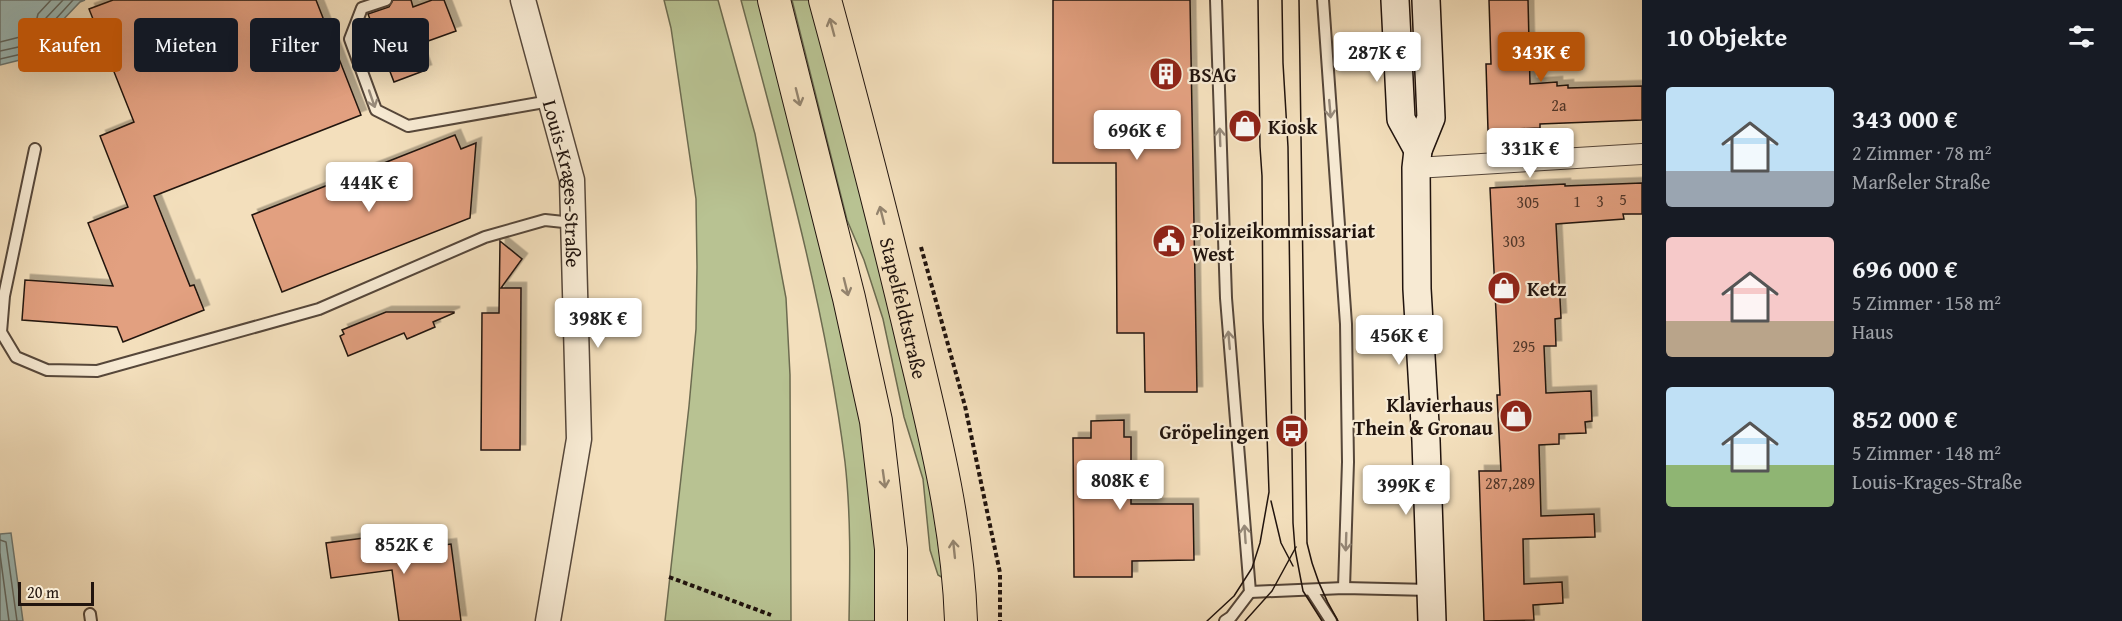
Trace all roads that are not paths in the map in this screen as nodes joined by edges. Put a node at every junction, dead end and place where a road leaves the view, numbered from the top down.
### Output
1 (386, 0) edge
2 (523, 0) edge
3 (774, 0) edge
4 (825, 0) edge
5 (1216, 0) edge
6 (1323, 0) edge
7 (1395, 0) edge
8 (1426, 0) edge
9 (550, 101) junction
10 (35, 149) dead end
11 (1642, 154) edge
12 (1417, 159) junction
13 (573, 223) junction
14 (1344, 588) junction
15 (1311, 590) junction
16 (1431, 591) junction
17 (1250, 592) junction
18 (895, 616) edge
19 (548, 621) edge
20 (961, 621) edge
21 (1225, 621) edge
22 (1331, 621) edge
23 (1432, 621) edge

1 -> 9 lane
2 - 9 street, Louis-Krages-Straße
3 -> 18 main road
20 -> 4 main road, Stapelfeldtstraße
17 -> 5 lane
6 -> 14 lane
7 - 12 main road
8 - 12 main road
9 - 13 street, Louis-Krages-Straße
10 - 13 lane
11 - 12 street
12 - 16 main road
13 - 19 street, Louis-Krages-Straße
14 - 15 lane
14 - 16 lane
15 - 17 lane
15 - 22 lane
16 - 23 main road
17 - 21 lane

